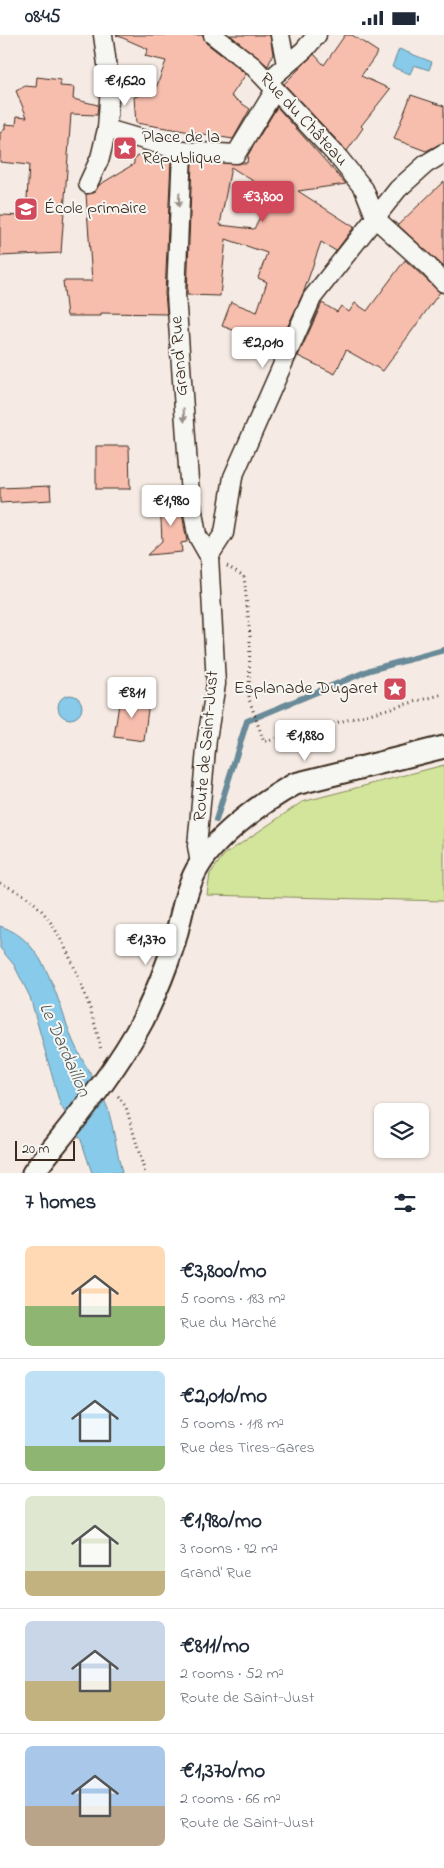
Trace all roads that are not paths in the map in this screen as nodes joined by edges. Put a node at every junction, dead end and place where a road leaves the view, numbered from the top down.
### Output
1 (103, 35) edge
2 (214, 35) edge
3 (280, 35) edge
4 (317, 35) edge
5 (286, 64) junction
6 (271, 86) junction
7 (107, 129) junction
8 (182, 151) junction
9 (444, 153) edge
10 (88, 184) dead end
11 (376, 219) junction
12 (444, 283) edge
13 (209, 556) junction
14 (444, 747) edge
15 (201, 855) junction
16 (32, 1173) edge

1 - 7 street
2 - 6 street, Rue du Château
3 - 5 street
4 - 5 street
5 - 6 street
6 - 8 street
6 - 11 street, Rue du Château
7 - 8 street
7 - 10 street
8 -> 13 street, Grand' Rue
9 - 11 street
11 - 12 street
11 - 13 street
13 - 15 street, Route de Saint-Just
14 - 15 street
15 - 16 street

